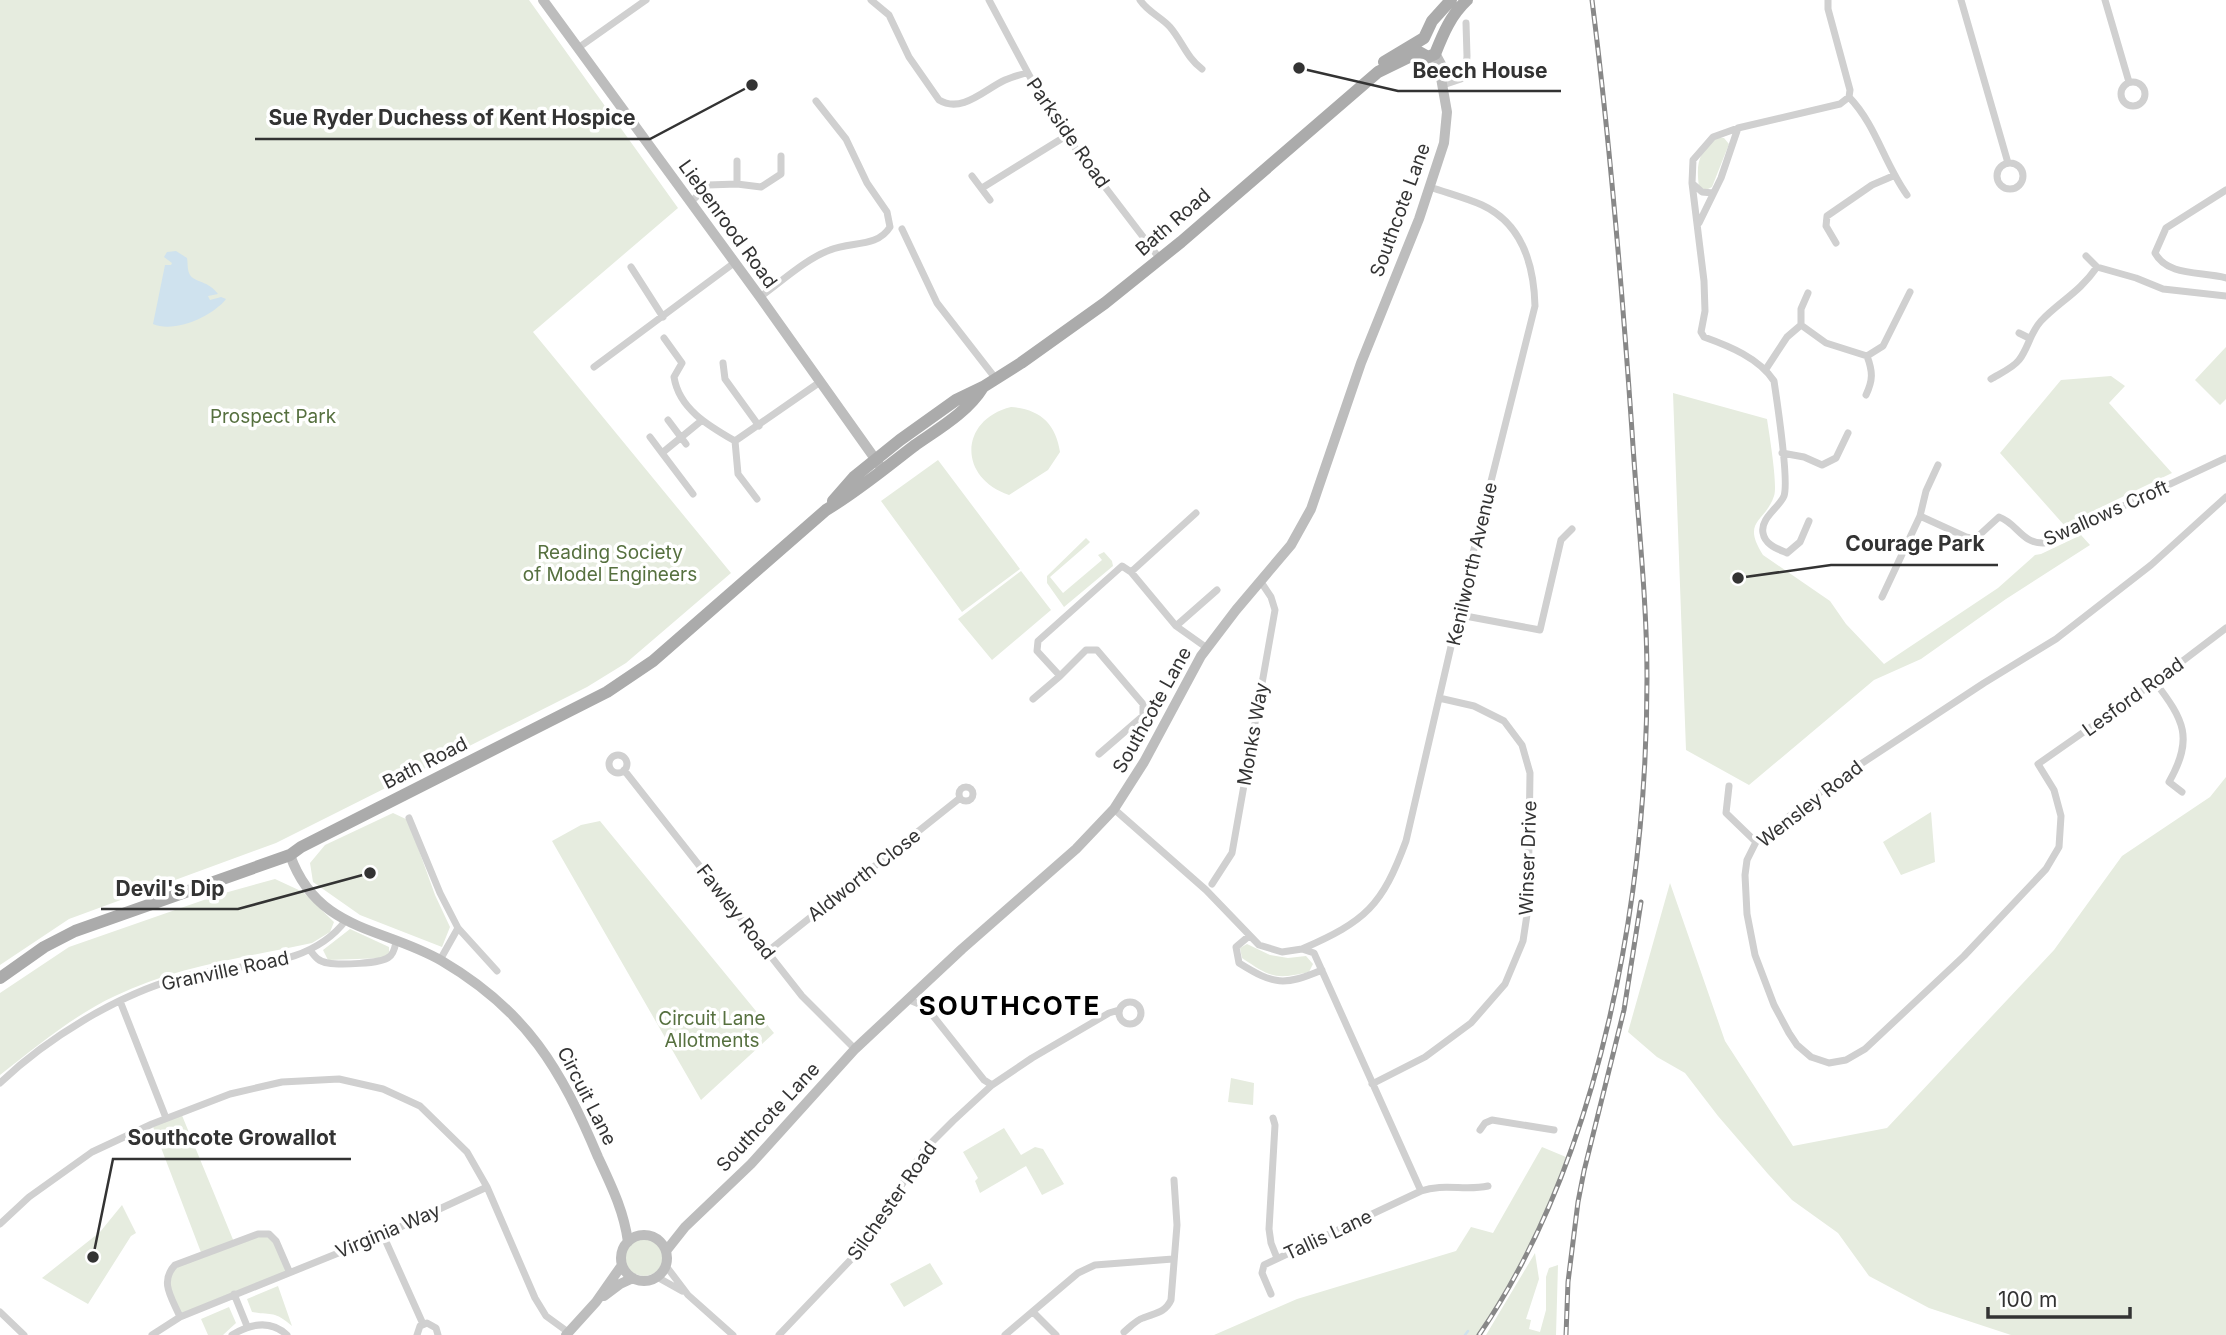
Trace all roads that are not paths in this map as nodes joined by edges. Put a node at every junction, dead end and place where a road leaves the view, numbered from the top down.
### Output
1 (543, 0) edge
2 (646, 0) edge
3 (871, 0) edge
4 (989, 0) edge
5 (1140, 0) edge
6 (1451, 0) edge
7 (1467, 0) edge
8 (1828, 0) edge
9 (1961, 0) edge
10 (2105, 0) edge
11 (1440, 6) edge
12 (1466, 23) dead end
13 (578, 48) junction
14 (1427, 48) junction
15 (1202, 69) dead end
16 (1026, 73) junction
17 (1442, 81) junction
18 (2129, 82) dead end
19 (1849, 97) junction
20 (816, 101) dead end
21 (1738, 128) junction
22 (1066, 136) junction
23 (781, 156) dead end
24 (737, 161) dead end
25 (2008, 163) dead end
26 (972, 176) dead end
27 (1893, 176) junction
28 (1692, 183) junction
29 (737, 184) junction
30 (1430, 187) junction
31 (982, 188) junction
32 (2226, 190) edge
33 (1713, 193) junction
34 (1906, 195) dead end
35 (990, 200) dead end
36 (691, 202) junction
37 (1699, 224) junction
38 (902, 229) dead end
39 (1836, 243) dead end
40 (2086, 256) dead end
41 (1160, 259) junction
42 (734, 263) junction
43 (631, 267) dead end
44 (2097, 267) junction
45 (2226, 278) edge
46 (1910, 292) dead end
47 (1808, 293) dead end
48 (2226, 296) edge
49 (760, 297) junction
50 (663, 317) junction
51 (1801, 325) junction
52 (2019, 333) dead end
53 (664, 338) dead end
54 (2029, 338) junction
55 (1867, 356) junction
56 (723, 363) dead end
57 (594, 367) dead end
58 (1766, 369) junction
59 (996, 379) junction
60 (1991, 379) dead end
61 (820, 382) junction
62 (1866, 396) dead end
63 (668, 420) dead end
64 (701, 421) junction
65 (759, 426) junction
66 (1848, 433) dead end
67 (650, 437) dead end
68 (684, 441) junction
69 (735, 441) junction
70 (662, 453) junction
71 (1782, 453) junction
72 (2226, 458) edge
73 (879, 464) junction
74 (1938, 465) dead end
75 (693, 494) dead end
76 (2226, 497) edge
77 (757, 499) dead end
78 (1196, 513) dead end
79 (1920, 516) junction
80 (1809, 521) dead end
81 (1572, 529) dead end
82 (1131, 572) junction
83 (1261, 582) junction
84 (1217, 590) dead end
85 (1882, 597) dead end
86 (1460, 615) junction
87 (1176, 626) junction
88 (2226, 628) edge
89 (1207, 648) junction
90 (1060, 676) junction
91 (2155, 682) junction
92 (1439, 698) junction
93 (1033, 699) dead end
94 (1099, 754) dead end
95 (2038, 764) joint
96 (624, 770) dead end
97 (1729, 786) dead end
98 (2182, 792) dead end
99 (960, 797) dead end
100 (1114, 809) junction
101 (409, 818) dead end
102 (1756, 842) junction
103 (290, 855) junction
104 (1212, 884) dead end
105 (346, 920) junction
106 (458, 928) junction
107 (1249, 936) junction
108 (396, 942) junction
109 (1302, 949) junction
110 (310, 950) junction
111 (767, 951) junction
112 (440, 960) junction
113 (1322, 970) junction
114 (497, 971) dead end
115 (0, 978) edge
116 (907, 999) junction
117 (120, 1000) junction
118 (1119, 1010) dead end
119 (855, 1049) junction
120 (0, 1083) edge
121 (1372, 1084) junction
122 (992, 1085) junction
123 (166, 1118) junction
124 (1273, 1118) dead end
125 (1480, 1130) dead end
126 (1554, 1130) dead end
127 (1174, 1180) dead end
128 (1488, 1186) dead end
129 (487, 1188) junction
130 (1421, 1191) junction
131 (621, 1209) junction
132 (0, 1224) edge
133 (383, 1235) junction
134 (642, 1235) junction
135 (628, 1242) junction
136 (663, 1245) junction
137 (1277, 1258) junction
138 (1173, 1259) junction
139 (622, 1265) junction
140 (666, 1266) junction
141 (289, 1271) junction
142 (657, 1277) junction
143 (633, 1278) junction
144 (234, 1294) junction
145 (1271, 1294) dead end
146 (688, 1295) junction
147 (596, 1302) junction
148 (0, 1312) edge
149 (1033, 1312) junction
150 (180, 1317) junction
151 (423, 1324) junction
152 (247, 1326) junction
153 (1124, 1332) dead end
154 (567, 1334) edge
155 (24, 1335) edge
156 (152, 1335) edge
157 (232, 1335) edge
158 (286, 1335) edge
159 (417, 1335) edge
160 (439, 1335) edge
161 (733, 1335) edge
162 (779, 1335) edge
163 (1005, 1335) edge
164 (1056, 1335) edge

1 - 13 street, Liebenrood Road
2 - 13 street
3 - 16 street
4 - 16 street, Parkside Road
5 - 15 street
6 - 11 main road
7 - 14 main road
8 - 19 street
9 - 25 street
10 - 18 street
11 - 14 main road
12 - 17 street
13 - 36 street, Liebenrood Road
14 - 17 street, Southcote Lane
14 - 41 main road, Bath Road
16 - 22 street, Parkside Road
17 - 30 street, Southcote Lane
19 - 21 street
19 - 27 street
20 - 49 street
21 - 28 street
21 - 33 street
22 - 31 street
22 - 41 street, Parkside Road
23 - 29 street
24 - 29 street
26 - 31 street
27 - 34 street
27 - 39 street
28 - 33 street
28 - 37 street
29 - 36 street
30 - 83 street, Southcote Lane
30 - 86 street, Kenilworth Avenue
31 - 35 street
32 - 45 street
33 - 37 street
36 - 42 street, Liebenrood Road
37 - 58 street
38 - 59 street
40 - 44 street
41 - 59 main road, Bath Road
42 - 49 street, Liebenrood Road
42 - 50 street
43 - 50 street
44 - 48 street
44 - 54 street
46 - 55 street
47 - 51 street
49 - 61 street, Liebenrood Road
50 - 57 street
51 - 55 street
51 - 58 street
52 - 54 street
53 - 64 street
54 - 60 street
55 - 62 street
56 - 65 street
58 - 71 street
59 - 73 main road, Bath Road
61 - 65 street
61 - 73 street, Liebenrood Road
63 - 68 street
64 - 68 street
64 - 69 street
65 - 69 street
66 - 71 street
67 - 70 street
68 - 70 street
69 - 77 street
70 - 75 street
71 - 80 street
72 - 79 street, Swallows Croft
73 - 103 main road, Bath Road
74 - 79 street
76 - 102 street, Wensley Road
78 - 82 street
79 - 85 street
81 - 86 street
82 - 87 street
82 - 90 street
83 - 89 street, Southcote Lane
83 - 104 street, Monks Way
84 - 87 street
86 - 92 street, Kenilworth Avenue
87 - 89 street
88 - 91 street, Lesford Road
89 - 100 street, Southcote Lane
90 - 93 street
90 - 94 street
91 - 95 street, Lesford Road
91 - 98 street
92 - 109 street, Kenilworth Avenue
92 - 121 street, Winser Drive
95 - 102 street, Wensley Road
96 - 111 street, Fawley Road
97 - 102 street
99 - 111 street, Aldworth Close
100 - 107 street
100 - 116 street, Southcote Lane
101 - 106 street
103 - 105 street, Circuit Lane
103 - 115 main road, Bath Road
105 - 108 street, Circuit Lane
105 - 110 street, Granville Road
106 - 112 street
106 - 114 street
107 - 109 street
107 - 113 street
108 - 110 street, Granville Road
108 - 112 street, Circuit Lane
109 - 113 street
110 - 117 street, Granville Road
111 - 119 street, Fawley Road
112 - 131 street, Circuit Lane
113 - 121 street
116 - 119 street, Southcote Lane
116 - 122 street
117 - 120 street, Granville Road
117 - 123 street
118 - 122 street, Silchester Road
119 - 136 street, Southcote Lane
121 - 130 street
122 - 162 street, Silchester Road
123 - 129 street
123 - 132 street
124 - 137 street
125 - 126 street
127 - 138 street
128 - 130 street, Tallis Lane
129 - 133 street, Virginia Way
129 - 154 street
130 - 137 street, Tallis Lane
131 - 134 street, Circuit Lane
131 - 135 street, Circuit Lane
133 - 141 street, Virginia Way
133 - 151 street
134 - 135 street
134 - 136 street
135 - 139 street
136 - 140 street
137 - 145 street, Tallis Lane
138 - 149 street
138 - 153 street
139 - 143 street
139 - 147 street
140 - 142 street
140 - 146 street
141 - 144 street, Virginia Way
141 - 150 street
142 - 143 street
142 - 146 street
143 - 147 street
144 - 150 street, Virginia Way
144 - 152 street
146 - 161 street
147 - 154 street
148 - 155 street
149 - 163 street
149 - 164 street
150 - 156 street, Virginia Way
151 - 159 street
151 - 160 street
152 - 157 street
152 - 158 street

